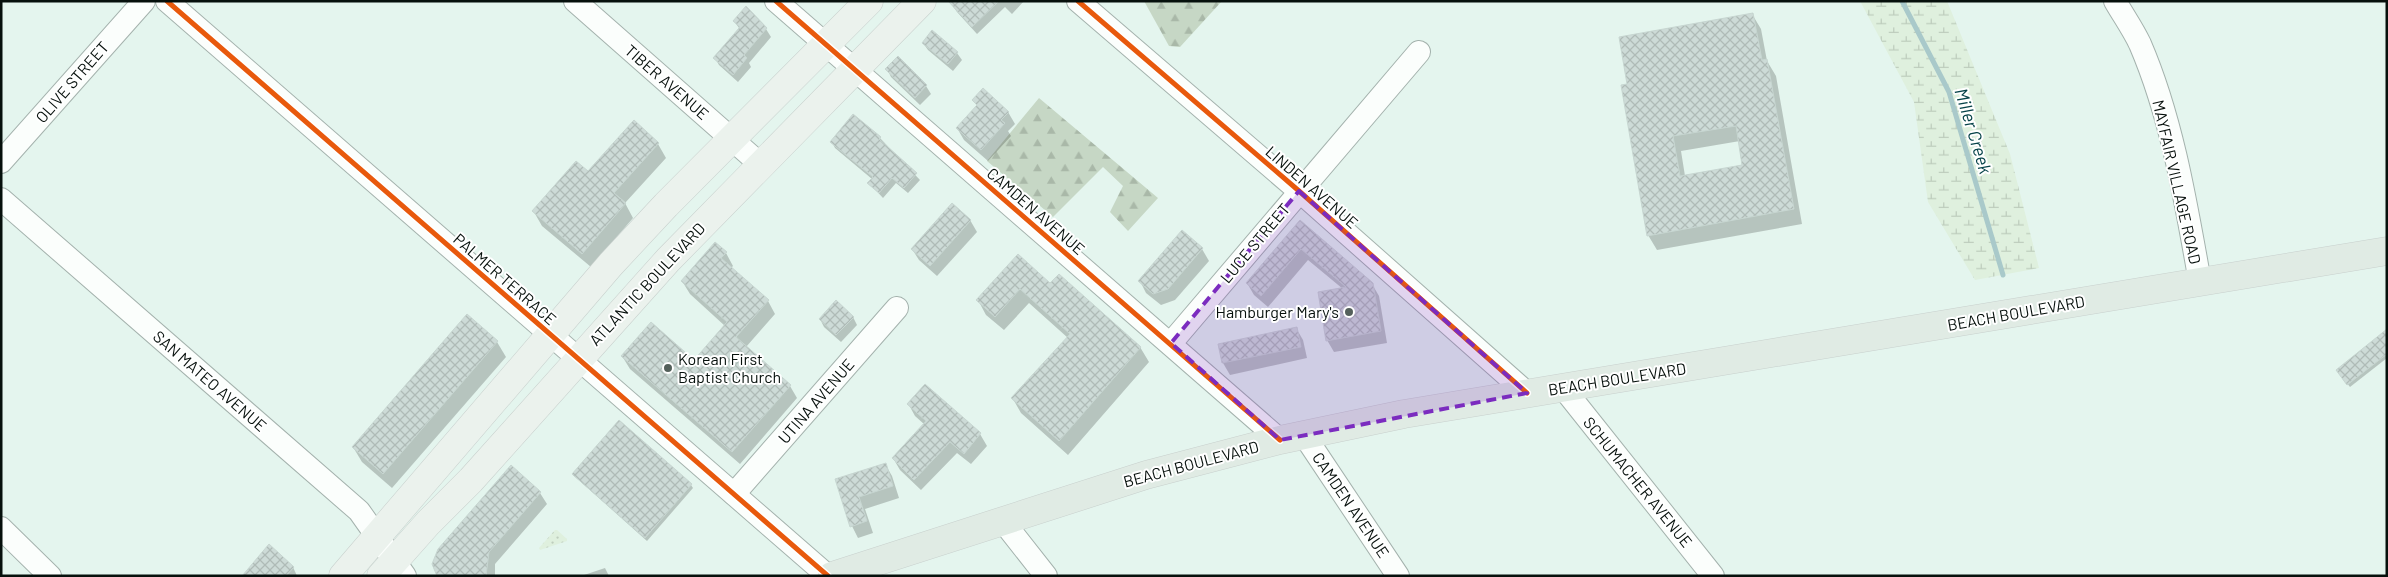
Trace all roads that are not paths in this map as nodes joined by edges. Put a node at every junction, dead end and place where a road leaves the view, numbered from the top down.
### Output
1 (144, 1) edge
2 (167, 1) edge
3 (575, 1) edge
4 (776, 1) edge
5 (868, 1) edge
6 (922, 1) edge
7 (1078, 1) edge
8 (2115, 1) edge
9 (825, 44) junction
10 (1419, 52) dead end
11 (854, 70) junction
12 (732, 138) junction
13 (1, 162) edge
14 (760, 164) junction
15 (1299, 191) junction
16 (1, 199) edge
17 (2387, 251) edge
18 (2200, 282) junction
19 (897, 308) dead end
20 (549, 334) junction
21 (1170, 344) junction
22 (578, 359) junction
23 (1564, 389) junction
24 (1527, 394) junction
25 (1292, 438) junction
26 (734, 494) junction
27 (1002, 520) junction
28 (1, 528) edge
29 (376, 537) junction
30 (394, 571) edge
31 (50, 576) edge
32 (343, 576) edge
33 (828, 576) edge
34 (832, 576) edge
35 (1046, 576) edge
36 (1398, 576) edge
37 (1713, 576) edge

1 - 13 street, OLIVE STREET
2 - 20 street, PALMER TERRACE
3 - 12 street, TIBER AVENUE
4 - 9 street, CAMDEN AVENUE
5 - 9 main road
6 - 11 main road, ATLANTIC BOULEVARD
7 - 15 street, LINDEN AVENUE
8 - 18 street, MAYFAIR VILLAGE ROAD
9 - 11 street, CAMDEN AVENUE
9 - 12 main road
10 - 15 street, LUCE STREET
11 - 14 main road, ATLANTIC BOULEVARD
11 - 21 street, CAMDEN AVENUE
12 - 14 street, TIBER AVENUE
12 - 20 main road
14 - 22 main road, ATLANTIC BOULEVARD
15 - 21 street, LUCE STREET
15 - 24 street, LINDEN AVENUE
16 - 29 street, SAN MATEO AVENUE
17 - 18 highway, BEACH BOULEVARD
18 - 23 highway, BEACH BOULEVARD
19 - 26 street, UTINA AVENUE
20 - 22 street, PALMER TERRACE
20 - 29 main road
21 - 25 street, CAMDEN AVENUE
22 - 26 street, PALMER TERRACE
22 - 30 main road, ATLANTIC BOULEVARD
23 - 24 highway, BEACH BOULEVARD
23 - 37 street, SCHUMACHER AVENUE
24 - 25 highway, BEACH BOULEVARD
25 - 27 highway, BEACH BOULEVARD
25 - 36 street, CAMDEN AVENUE
26 - 33 street, PALMER TERRACE
27 - 34 highway, BEACH BOULEVARD
27 - 35 street
28 - 31 street
29 - 30 street, SAN MATEO AVENUE
29 - 32 main road

